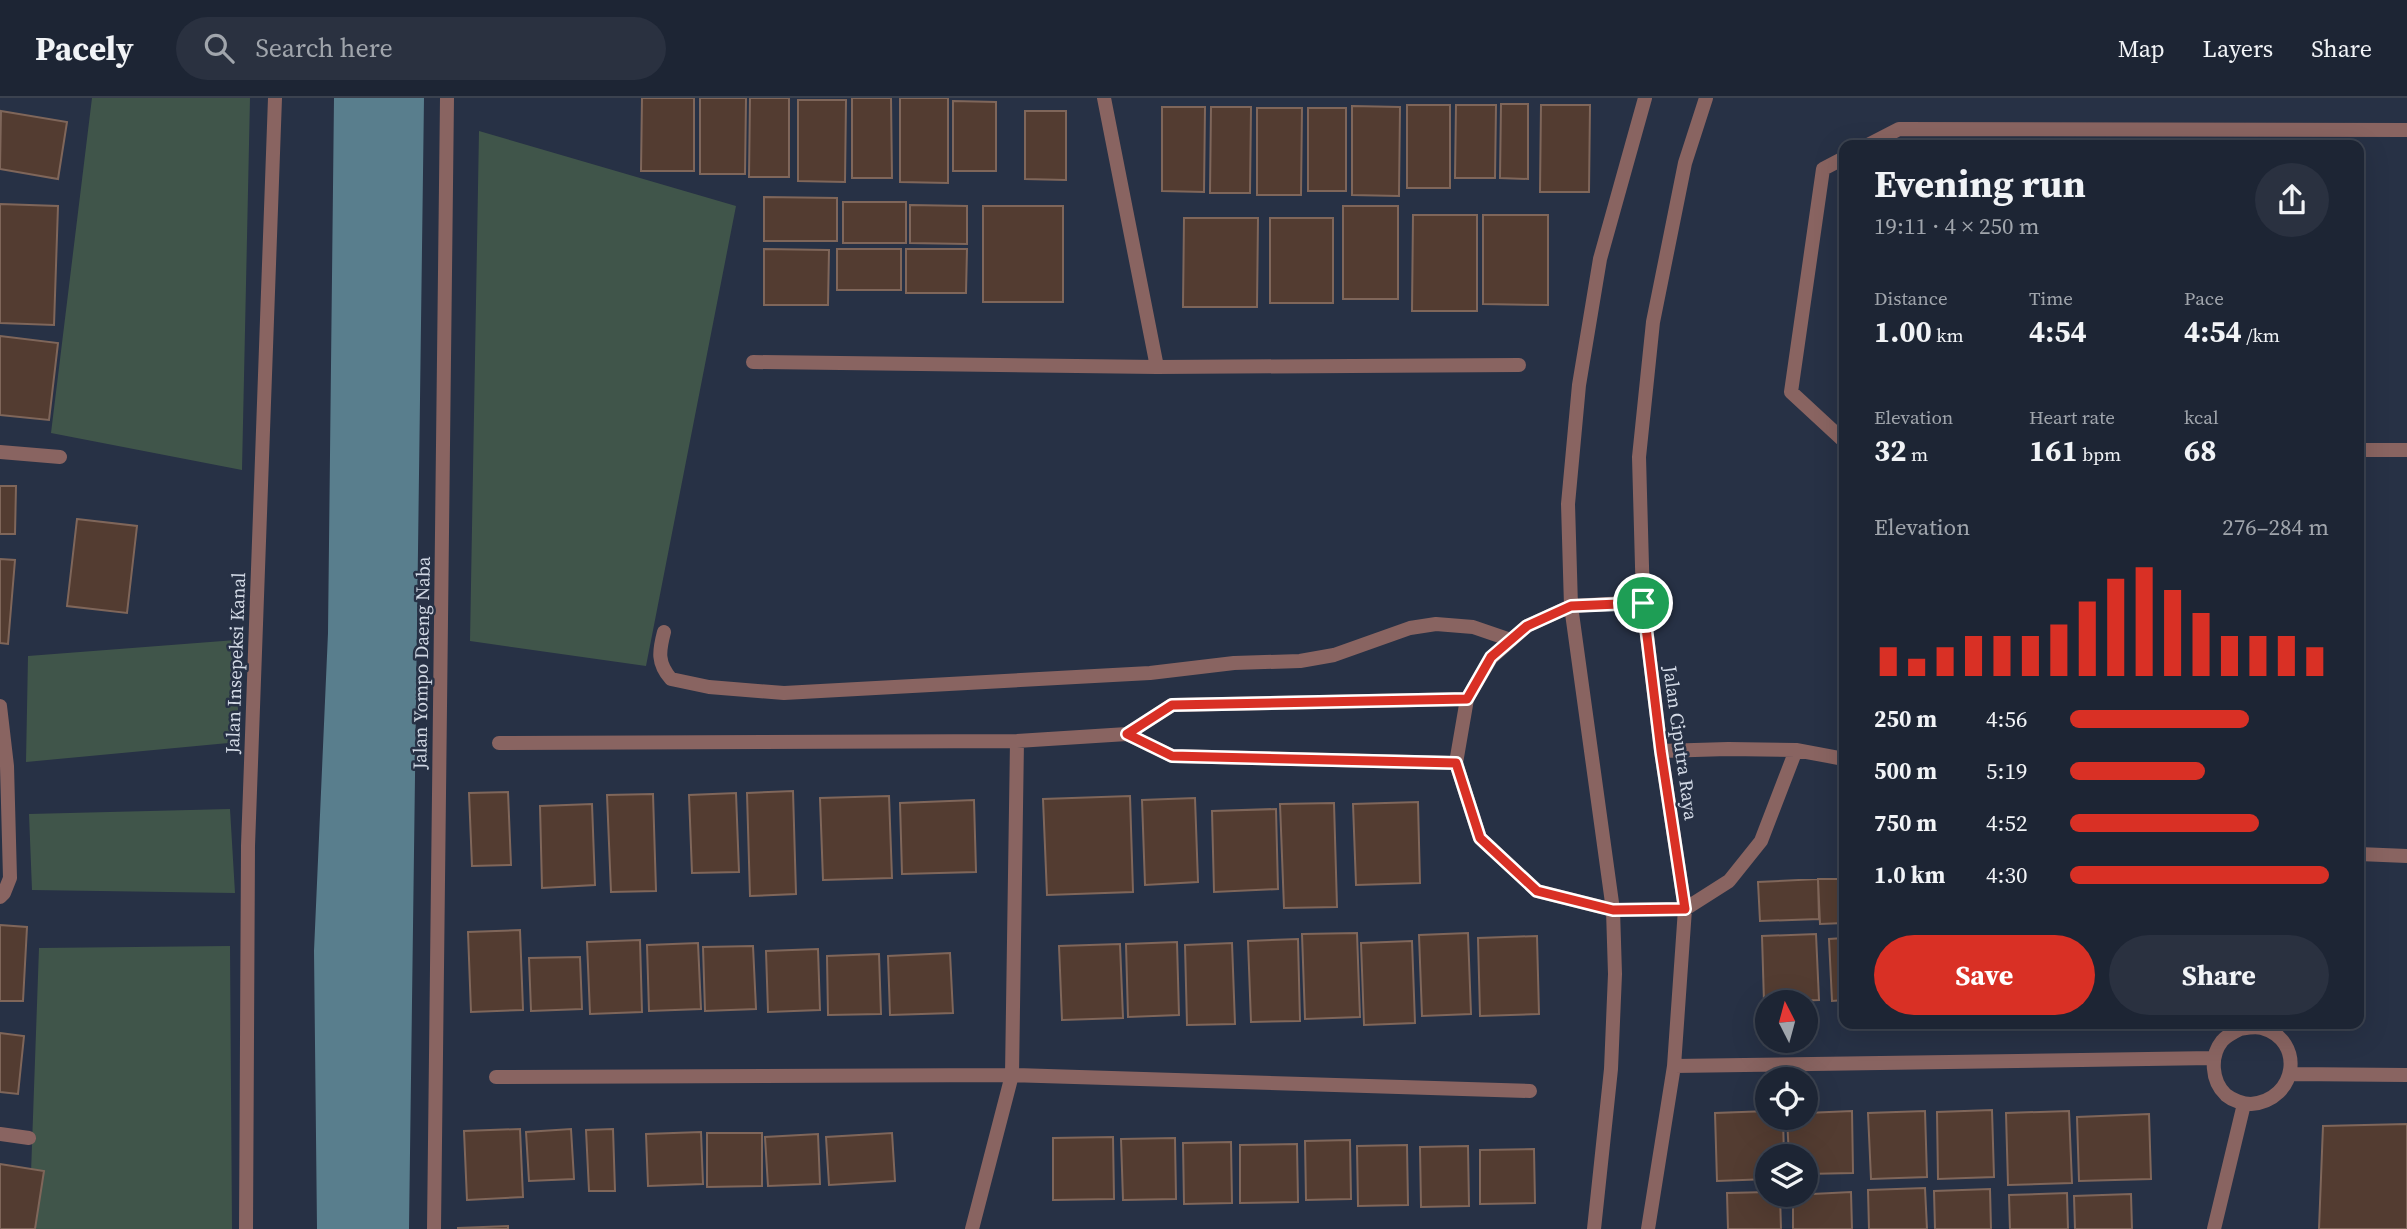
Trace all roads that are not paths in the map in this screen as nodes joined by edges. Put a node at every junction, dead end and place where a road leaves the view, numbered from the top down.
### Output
1 (275, 98) edge
2 (447, 98) edge
3 (1104, 98) edge
4 (1645, 98) edge
5 (1706, 98) edge
6 (2407, 130) edge
7 (1878, 140) edge
8 (1839, 161) edge
9 (753, 362) dead end
10 (1519, 365) dead end
11 (1157, 367) junction
12 (1839, 436) edge
13 (2364, 450) edge
14 (2407, 450) edge
15 (0, 452) edge
16 (60, 457) dead end
17 (1643, 603) junction
18 (1571, 606) junction
19 (664, 632) dead end
20 (1511, 640) junction
21 (1467, 699) junction
22 (0, 706) edge
23 (1127, 734) junction
24 (1017, 741) junction
25 (499, 743) dead end
26 (1796, 750) junction
27 (1661, 751) junction
28 (1839, 758) edge
29 (1456, 763) junction
30 (2364, 854) edge
31 (2407, 856) edge
32 (0, 897) edge
33 (1685, 909) junction
34 (1613, 910) junction
35 (2237, 1029) edge
36 (2281, 1030) edge
37 (2213, 1058) junction
38 (1674, 1066) junction
39 (2291, 1074) junction
40 (1012, 1076) junction
41 (2407, 1076) edge
42 (496, 1077) dead end
43 (1530, 1091) dead end
44 (2244, 1104) junction
45 (0, 1134) edge
46 (29, 1138) dead end
47 (246, 1229) edge
48 (434, 1229) edge
49 (972, 1229) edge
50 (1594, 1229) edge
51 (1648, 1229) edge
52 (2214, 1229) edge

1 - 47 street, Jalan Insepeksi Kanal
2 - 48 street, Jalan Yompo Daeng Naba
3 - 11 street
4 - 18 street
5 - 17 street, Jalan Ciputra Raya
6 - 7 street
8 - 12 street
9 - 11 street
10 - 11 street
13 - 14 street
15 - 16 street
17 - 18 street
17 - 27 street, Jalan Ciputra Raya
18 - 20 street
18 - 34 street
19 - 20 street
20 - 21 street
21 - 23 street
21 - 29 street
22 - 32 street
23 - 24 street
23 - 29 street
24 - 25 street
24 - 40 street
26 - 27 street
26 - 28 street
26 - 33 street
27 - 33 street, Jalan Ciputra Raya
29 - 34 street
30 - 31 street
33 - 34 street
33 - 38 street, Jalan Ciputra Raya
34 - 50 street
35 - 37 street
36 - 39 street
37 - 38 street
37 - 44 street
38 - 51 street, Jalan Ciputra Raya
39 - 41 street
39 - 44 street
40 - 42 street
40 - 43 street
40 - 49 street
44 - 52 street
45 - 46 street

